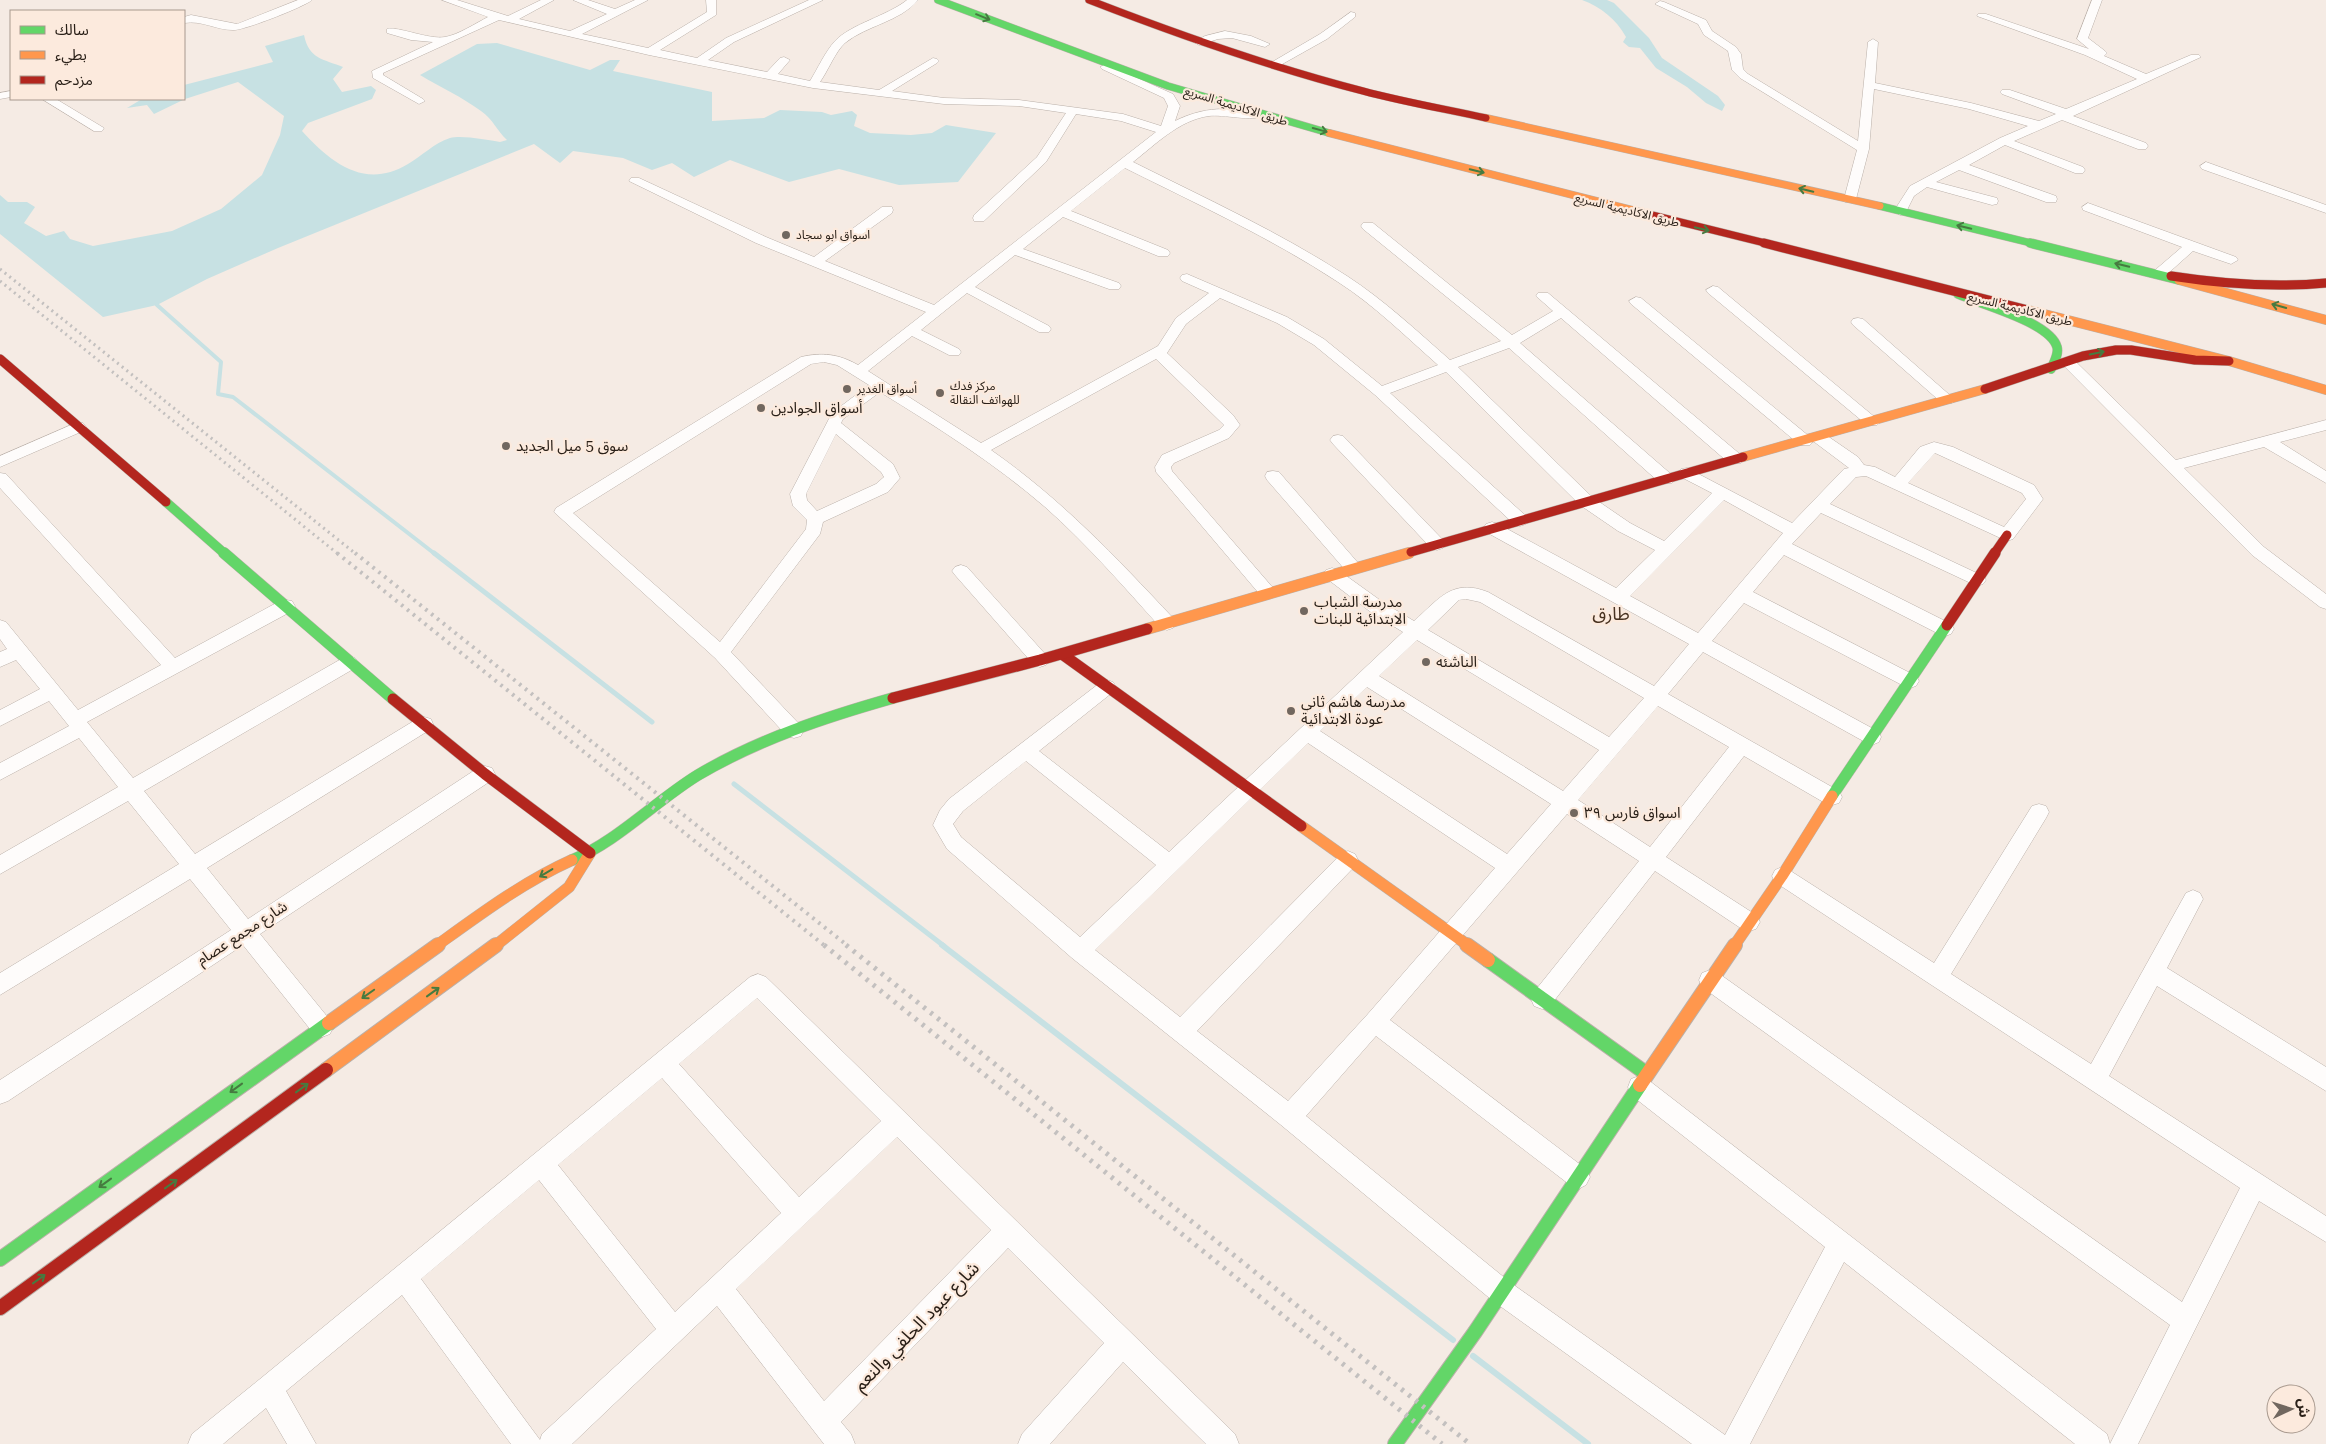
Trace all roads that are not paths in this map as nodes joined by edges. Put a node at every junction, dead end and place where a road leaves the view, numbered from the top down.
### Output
1 (307, 0) edge
2 (447, 0) edge
3 (549, 0) edge
4 (578, 0) edge
5 (643, 0) edge
6 (711, 0) edge
7 (818, 0) edge
8 (913, 0) edge
9 (938, 0) edge
10 (1089, 0) edge
11 (2097, 0) edge
12 (1660, 4) dead end
13 (615, 13) junction
14 (1351, 15) dead end
15 (1982, 16) dead end
16 (503, 18) junction
17 (185, 20) edge
18 (391, 31) dead end
19 (571, 35) junction
20 (446, 40) junction
21 (1200, 42) junction
22 (1873, 42) dead end
23 (1265, 44) dead end
24 (649, 52) junction
25 (1078, 54) junction
26 (2195, 57) dead end
27 (784, 60) dead end
28 (933, 61) dead end
29 (698, 62) junction
30 (2111, 62) junction
31 (1273, 65) junction
32 (770, 76) junction
33 (2147, 80) junction
34 (813, 85) junction
35 (1870, 85) junction
36 (883, 92) junction
37 (2006, 92) dead end
38 (50, 100) edge
39 (419, 101) dead end
40 (1073, 110) junction
41 (2065, 115) junction
42 (1295, 124) junction
43 (2042, 126) junction
44 (98, 128) dead end
45 (1165, 131) junction
46 (2004, 141) junction
47 (2142, 146) dead end
48 (1863, 149) junction
49 (1124, 163) junction
50 (1958, 165) junction
51 (2206, 166) dead end
52 (2079, 170) dead end
53 (635, 181) dead end
54 (1925, 183) junction
55 (2326, 193) edge
56 (1850, 199) junction
57 (2051, 199) dead end
58 (1992, 201) dead end
59 (2311, 203) junction
60 (2088, 207) dead end
61 (2326, 209) edge
62 (887, 210) dead end
63 (1900, 211) junction
64 (1062, 212) junction
65 (979, 218) dead end
66 (1368, 226) dead end
67 (2192, 245) junction
68 (1014, 250) junction
69 (1164, 253) dead end
70 (2231, 260) dead end
71 (816, 262) junction
72 (2162, 275) junction
73 (1187, 278) dead end
74 (2326, 283) edge
75 (1114, 286) dead end
76 (966, 287) junction
77 (1712, 290) dead end
78 (1219, 292) junction
79 (1958, 294) junction
80 (1543, 296) dead end
81 (1636, 301) dead end
82 (936, 311) junction
83 (1563, 311) junction
84 (2326, 320) edge
85 (1858, 322) dead end
86 (1044, 329) dead end
87 (911, 330) junction
88 (1511, 342) junction
89 (954, 352) dead end
90 (1158, 353) junction
91 (0, 359) edge
92 (2229, 361) junction
93 (2068, 362) junction
94 (1449, 367) junction
95 (2051, 369) junction
96 (858, 372) junction
97 (879, 384) junction
98 (2326, 390) edge
99 (1380, 392) junction
100 (1948, 400) junction
101 (1872, 422) junction
102 (833, 424) junction
103 (2326, 425) edge
104 (78, 426) junction
105 (1812, 439) junction
106 (1338, 440) dead end
107 (2268, 442) junction
108 (979, 450) junction
109 (1735, 459) junction
110 (0, 462) edge
111 (2174, 466) junction
112 (1858, 470) junction
113 (1687, 473) junction
114 (1273, 476) dead end
115 (0, 478) edge
116 (2326, 478) edge
117 (1666, 479) junction
118 (1897, 485) junction
119 (1722, 492) junction
120 (1586, 501) junction
121 (1819, 505) junction
122 (815, 519) junction
123 (1520, 520) junction
124 (1492, 528) junction
125 (1794, 531) junction
126 (2007, 535) junction
127 (1437, 544) junction
128 (1783, 547) junction
129 (1667, 550) junction
130 (1353, 568) junction
131 (961, 572) dead end
132 (1332, 574) junction
133 (1977, 580) junction
134 (1268, 593) junction
135 (1741, 594) junction
136 (1618, 597) junction
137 (2326, 603) edge
138 (286, 606) junction
139 (1167, 623) junction
140 (0, 627) edge
141 (1944, 629) junction
142 (1418, 631) junction
143 (1700, 643) junction
144 (19, 651) junction
145 (721, 653) junction
146 (1062, 654) junction
147 (0, 660) edge
148 (1040, 660) junction
149 (349, 663) junction
150 (173, 667) junction
151 (1367, 678) junction
152 (1910, 681) junction
153 (1107, 687) junction
154 (52, 692) junction
155 (1657, 695) junction
156 (0, 719) edge
157 (78, 724) junction
158 (424, 724) junction
159 (794, 731) junction
160 (1307, 732) junction
161 (1872, 737) junction
162 (1742, 745) junction
163 (1610, 747) junction
164 (1026, 751) junction
165 (0, 772) edge
166 (485, 774) junction
167 (1248, 789) junction
168 (131, 790) junction
169 (1832, 797) junction
170 (1565, 802) junction
171 (2039, 812) dead end
172 (590, 853) junction
173 (1348, 860) junction
174 (1653, 860) junction
175 (0, 865) edge
176 (1171, 865) junction
177 (192, 866) junction
178 (1509, 866) junction
179 (1782, 876) junction
180 (2193, 899) dead end
181 (1749, 922) junction
182 (245, 931) junction
183 (1450, 933) junction
184 (1080, 951) junction
185 (2154, 972) junction
186 (1936, 978) junction
187 (1710, 980) junction
188 (0, 985) edge
189 (1542, 999) junction
190 (1375, 1022) junction
191 (322, 1027) junction
192 (1181, 1032) junction
193 (663, 1063) junction
194 (1643, 1080) junction
195 (2095, 1080) junction
196 (2326, 1080) edge
197 (0, 1093) edge
198 (1289, 1117) junction
199 (897, 1121) junction
200 (542, 1163) junction
201 (1578, 1177) junction
202 (2255, 1184) junction
203 (798, 1214) junction
204 (1008, 1230) junction
205 (2326, 1230) edge
206 (1840, 1243) junction
207 (0, 1259) edge
208 (404, 1277) junction
209 (719, 1288) junction
210 (1502, 1292) junction
211 (0, 1308) edge
212 (2187, 1321) junction
213 (673, 1330) junction
214 (1122, 1343) junction
215 (269, 1388) junction
216 (823, 1421) junction
217 (202, 1444) edge
218 (302, 1444) edge
219 (528, 1444) edge
220 (552, 1444) edge
221 (841, 1444) edge
222 (1032, 1444) edge
223 (1225, 1444) edge
224 (1395, 1444) edge
225 (1715, 1444) edge
226 (1734, 1444) edge
227 (2097, 1444) edge
228 (2124, 1444) edge

1 - 17 street
2 - 16 street
3 - 16 street
4 - 13 street
5 - 13 street
6 - 24 street
7 - 29 street
8 - 34 street
9 -> 25 main road, طريق الاكاديمية السريع
10 - 21 main road
11 - 30 street
12 - 48 street
13 - 19 street
14 - 31 street
15 - 30 street
16 - 19 street
16 - 20 street
18 - 20 street
19 - 24 street
20 - 39 street
21 - 23 street
21 - 31 main road
22 - 35 street
24 - 29 street
25 - 42 main road, طريق الاكاديمية السريع
25 - 45 street
26 - 33 street
27 - 32 street
28 - 36 street
29 - 32 street
30 - 33 street
56 -> 31 main road
32 - 34 street
33 - 41 street
34 - 36 street
35 - 43 street
35 - 48 street
36 - 40 street
37 - 41 street
38 - 44 street
40 - 45 street
40 - 65 street
41 - 43 street
41 - 47 street
42 - 45 street
42 -> 79 main road, طريق الاكاديمية السريع
43 - 46 street
45 - 49 street
46 - 50 street
46 - 52 street
48 - 56 street
49 - 64 street
49 - 94 street
50 - 54 street
50 - 57 street
51 - 59 street
53 - 71 street
54 - 58 street
54 - 63 street
55 - 59 street
56 - 63 main road
59 - 61 street
60 - 67 street
62 - 71 street
72 -> 63 main road
64 - 68 street
64 - 69 street
66 - 88 street
67 - 70 street
67 - 72 street
68 - 75 street
68 - 76 street
71 - 82 street
72 - 74 main road
84 -> 72 main road
73 - 78 street
76 - 82 street
76 - 86 street
77 - 101 street
78 - 90 street
78 - 99 street
79 - 92 main road, طريق الاكاديمية السريع
79 - 95 main road
80 - 83 street
81 - 105 street
82 - 87 street
83 - 88 street
83 - 109 street
85 - 100 street
87 - 89 street
87 - 96 street
88 - 94 street
88 - 117 street
90 - 108 street
90 - 134 street
91 - 104 main road
93 -> 92 main road
92 - 98 main road, طريق الاكاديمية السريع
93 - 95 main road
93 - 111 street
94 - 99 street
94 - 120 street
95 - 100 main road
96 - 97 street
96 - 145 street
97 - 102 street
97 - 108 street
99 - 123 street
100 - 101 main road
101 - 105 main road
102 - 122 street
102 - 122 street
103 - 107 street
104 - 110 street
104 - 138 main road
105 - 109 main road
105 - 112 street
106 - 127 street
107 - 111 street
107 - 116 street
108 - 139 street
109 - 113 main road
111 - 137 street
112 - 118 street
112 - 121 street
113 - 117 main road
113 - 119 street
114 - 130 street
115 - 150 street
117 - 120 main road
118 - 126 street
118 - 126 street
119 - 125 street
119 - 129 street
120 - 123 main road
120 - 129 street
121 - 125 street
121 - 133 street
122 - 145 street
123 - 124 main road
124 - 127 main road
124 - 136 street
125 - 128 street
126 - 133 main road
127 - 130 main road
128 - 135 street
128 - 141 street
129 - 136 street
130 - 132 main road
131 - 148 street
132 - 134 main road
132 - 142 street
133 - 141 main road
134 - 139 main road
135 - 143 street
135 - 152 street
136 - 143 street
138 - 149 main road
138 - 150 street
139 - 146 main road
140 - 144 street
141 - 152 main road
142 - 151 street
142 - 155 street
142 - 163 street
143 - 155 street
143 - 161 street
144 - 147 street
144 - 154 street
145 - 159 street
146 - 148 main road
146 - 153 main road
148 - 159 main road
149 - 158 main road
149 - 168 street
150 - 157 street
151 - 160 street
151 - 170 street
152 - 161 main road
153 - 164 street
153 - 167 main road
154 - 156 street
154 - 157 street
155 - 162 street
155 - 163 street
157 - 165 street
157 - 168 street
158 - 166 main road
158 - 177 street
159 - 172 main road
160 - 167 street
160 - 178 street
161 - 169 main road
162 - 169 street
162 - 174 street
163 - 170 street
164 - 176 street
164 - 184 street
166 - 172 main road
166 - 182 street, شارع مجمع عصام
167 - 173 main road
167 - 176 street
168 - 175 street
168 - 177 street
169 - 179 main road
170 - 174 street
170 - 178 street
171 - 186 street
172 -> 191 main road
211 -> 172 main road
173 - 183 main road
173 - 192 street
174 - 181 street
174 - 189 street
176 - 184 street
177 - 182 street
177 - 188 street
178 - 183 street
179 - 181 main road
179 - 186 street
180 - 185 street
181 - 187 main road
182 - 191 street
182 - 197 street, شارع مجمع عصام
183 - 189 main road
183 - 190 street
184 - 192 street
185 - 195 street
185 - 196 street
186 - 195 street
187 - 194 main road
187 - 212 street
189 - 194 main road
190 - 198 street
190 - 201 street
191 -> 207 main road
192 - 198 street
193 - 199 street
193 - 200 street
193 - 203 street
194 - 201 main road
194 - 206 street
195 - 202 street
198 - 210 street
199 - 203 street
199 - 204 street
200 - 208 street
200 - 213 street
201 - 210 main road
202 - 205 street
202 - 212 street
203 - 209 street
204 - 214 street
204 - 216 street, شارع عبود الحلفي والنعم
206 - 226 street
206 - 227 street
208 - 215 street
208 - 219 street
209 - 213 street
209 - 216 street
210 - 224 main road
210 - 225 street
212 - 228 street
213 - 220 street
214 - 222 street
214 - 223 street
215 - 217 street
215 - 218 street
216 - 221 street

